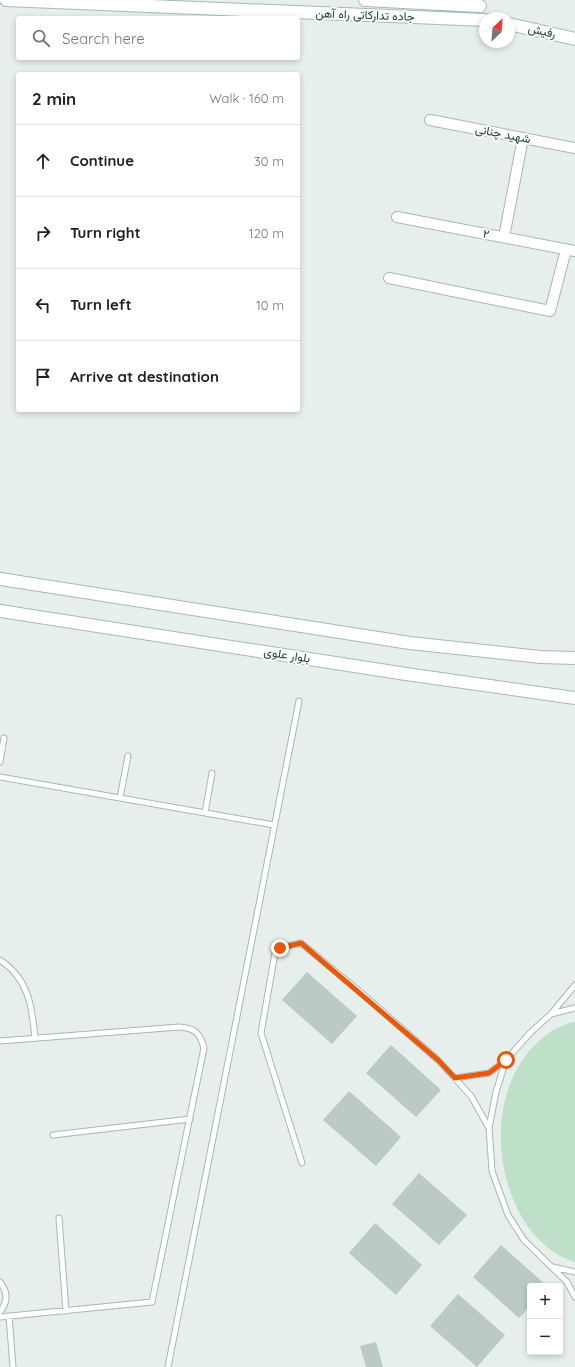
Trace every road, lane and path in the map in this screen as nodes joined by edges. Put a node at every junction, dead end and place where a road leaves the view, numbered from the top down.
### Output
1 (6, 0) edge
2 (365, 0) edge
3 (479, 3) edge
4 (485, 12) edge
5 (479, 20) edge
6 (515, 25) edge
7 (575, 39) edge
8 (430, 120) dead end
9 (523, 138) junction
10 (575, 148) edge
11 (397, 217) dead end
12 (504, 238) junction
13 (571, 251) edge
14 (389, 278) dead end
15 (0, 579) edge
16 (0, 611) edge
17 (575, 658) edge
18 (575, 698) edge
19 (298, 701) dead end
20 (4, 738) dead end
21 (128, 756) dead end
22 (0, 762) edge
23 (212, 773) dead end
24 (0, 778) edge
25 (120, 798) junction
26 (205, 813) junction
27 (274, 825) junction
28 (0, 960) edge
29 (575, 985) edge
30 (575, 1008) edge
31 (552, 1014) junction
32 (35, 1038) junction
33 (0, 1041) edge
34 (506, 1060) junction
35 (455, 1078) junction
36 (190, 1119) junction
37 (489, 1128) junction
38 (53, 1135) dead end
39 (302, 1163) dead end
40 (59, 1218) dead end
41 (552, 1267) junction
42 (575, 1272) edge
43 (0, 1282) edge
44 (575, 1298) edge
45 (66, 1311) junction
46 (0, 1312) edge
47 (9, 1316) junction
48 (0, 1317) edge
49 (13, 1367) edge
50 (168, 1367) edge

1 - 5 main road, جاده تدارکاتی راه آهن
2 - 3 main road, جاده تدارکاتی راه آهن
3 - 4 main road
6 - 7 main road, رفیش
8 - 9 street, شهید چنانی
9 - 10 street, شهید چنانی
9 - 12 street
11 - 12 street, ۲
12 - 13 street, ۲
13 - 14 street
15 - 17 main road
16 - 18 main road, بلوار علوی
19 - 27 lane
20 - 22 lane
21 - 25 lane
23 - 26 lane
24 - 25 lane
25 - 26 lane
26 - 27 lane
27 - 50 lane
28 - 32 lane
29 - 31 lane
30 - 31 lane
31 - 34 lane
32 - 33 lane
32 - 36 lane
34 - 35 lane
34 - 37 lane
35 - 37 lane
35 - 39 lane
36 - 38 lane
36 - 45 lane
37 - 41 lane
40 - 45 lane
41 - 42 lane
41 - 44 lane
43 - 46 lane
45 - 47 lane
47 - 48 lane
47 - 49 lane

